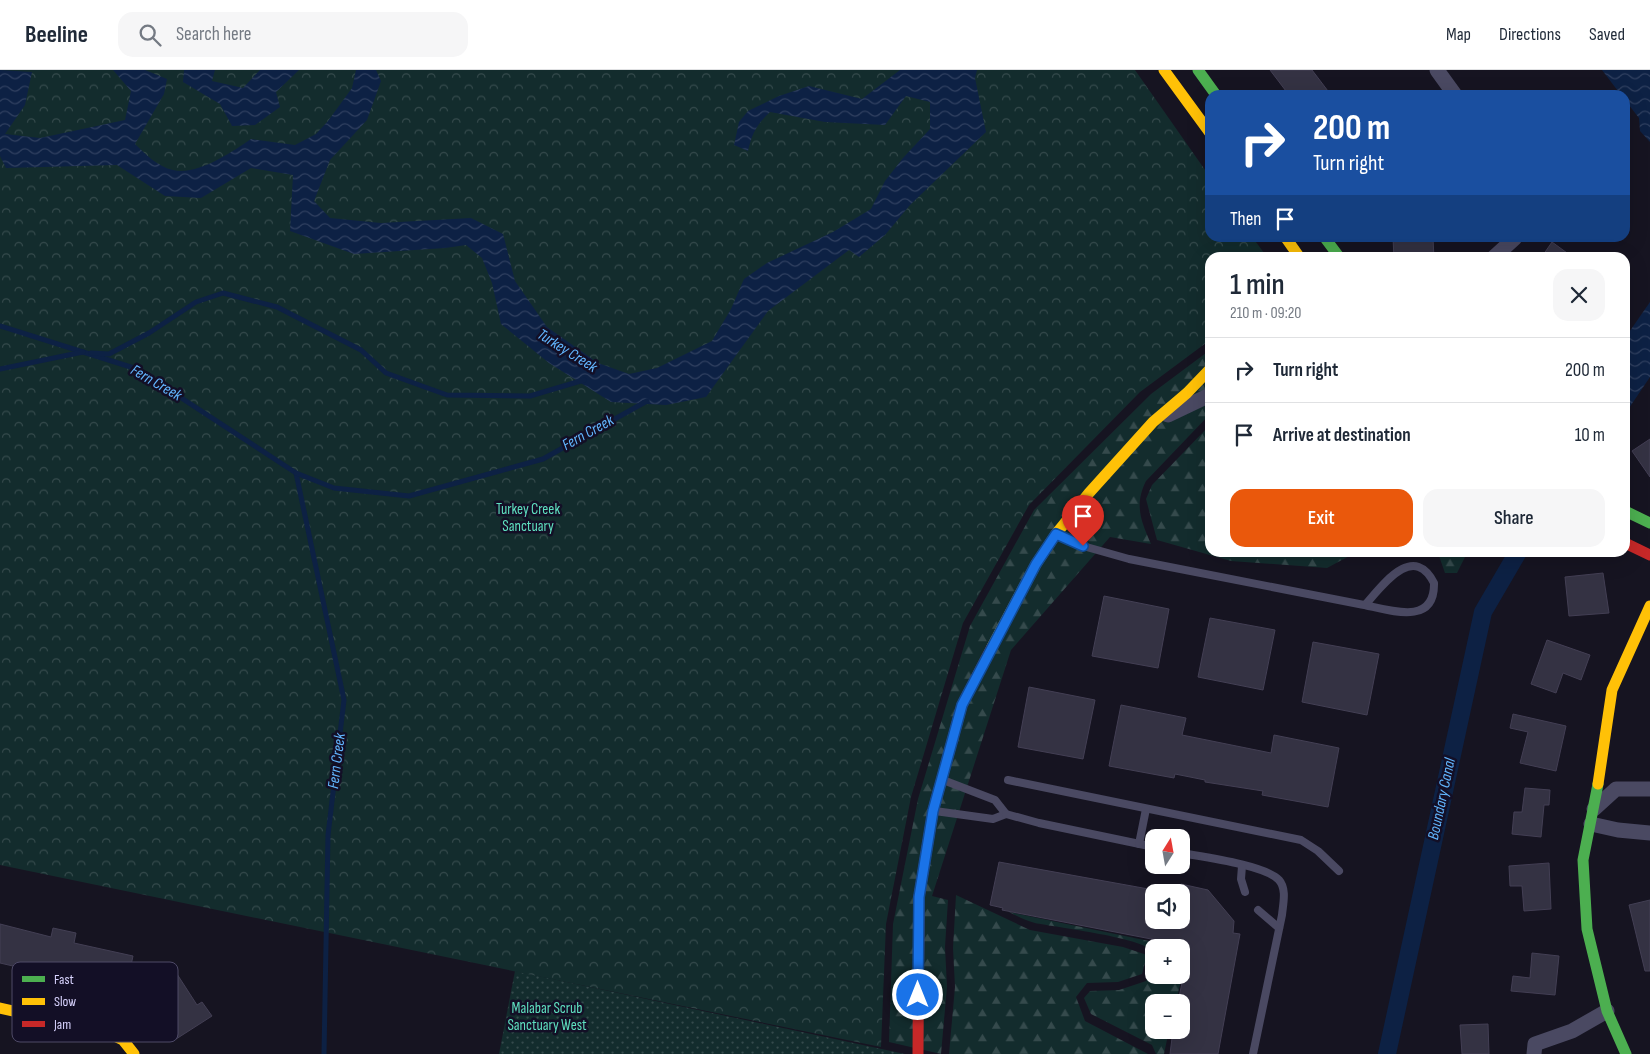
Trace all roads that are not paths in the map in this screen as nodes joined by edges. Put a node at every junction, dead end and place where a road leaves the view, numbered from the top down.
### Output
1 (1164, 70) edge
2 (1437, 70) edge
3 (1203, 72) edge
4 (1213, 90) edge
5 (1451, 90) edge
6 (1180, 92) junction
7 (1205, 126) edge
8 (1511, 242) edge
9 (1500, 252) edge
10 (1205, 374) edge
11 (1205, 397) edge
12 (1153, 422) junction
13 (1630, 513) edge
14 (1650, 523) edge
15 (1056, 534) junction
16 (1630, 545) edge
17 (1650, 555) edge
18 (1366, 605) junction
19 (1650, 606) edge
20 (941, 779) junction
21 (1008, 780) dead end
22 (1650, 789) edge
23 (1146, 809) junction
24 (933, 811) junction
25 (1006, 814) junction
26 (1592, 816) junction
27 (1650, 832) edge
28 (1139, 844) junction
29 (1145, 845) edge
30 (1190, 855) edge
31 (1242, 866) junction
32 (1339, 871) dead end
33 (1245, 892) dead end
34 (1258, 910) dead end
35 (1279, 928) junction
36 (1607, 1012) junction
37 (127, 1042) edge
38 (134, 1054) edge
39 (918, 1054) edge
40 (1253, 1054) edge
41 (1534, 1054) edge
42 (1626, 1054) edge

1 - 6 street
2 - 5 street
3 - 4 street
3 - 6 street
6 - 7 street
8 - 9 street
10 - 12 street
11 - 12 street
12 - 15 street
13 - 14 street
15 - 18 lane
15 - 20 street
16 - 17 street
18 - 18 lane
19 - 26 street
20 - 24 street
20 - 25 lane
21 - 23 lane
22 - 26 street
23 - 28 lane
23 - 32 lane
24 - 25 lane
24 - 39 street
25 - 28 lane
26 - 27 street
26 - 36 street
28 - 29 lane
30 - 31 lane
31 - 33 lane
31 - 35 lane
34 - 35 lane
35 - 40 lane
36 - 41 street
36 - 42 street
37 - 38 street

